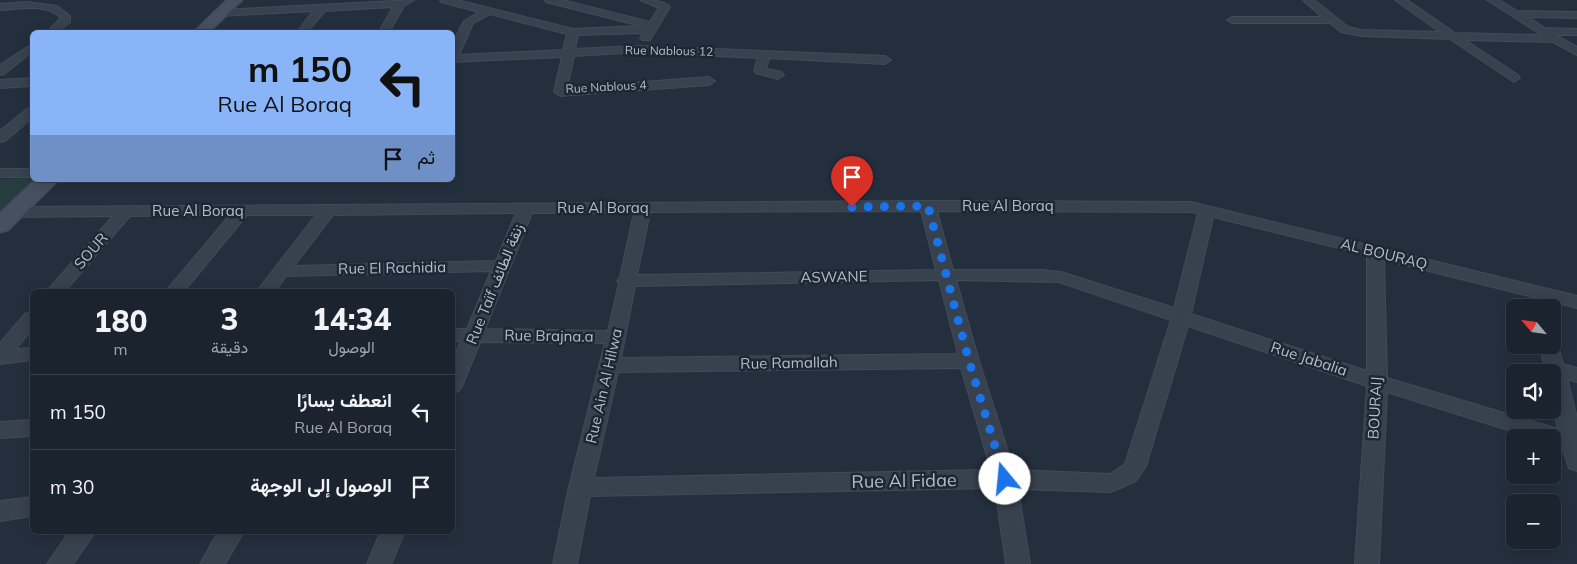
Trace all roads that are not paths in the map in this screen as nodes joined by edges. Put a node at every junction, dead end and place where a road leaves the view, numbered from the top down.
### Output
1 (235, 0) edge
2 (550, 0) edge
3 (645, 0) edge
4 (1308, 0) edge
5 (1400, 0) edge
6 (1492, 0) edge
7 (455, 1) edge
8 (405, 2) edge
9 (0, 7) edge
10 (322, 9) junction
11 (489, 11) junction
12 (222, 13) junction
13 (1514, 14) junction
14 (1577, 15) edge
15 (1232, 20) dead end
16 (1333, 20) junction
17 (652, 27) junction
18 (55, 30) edge
19 (203, 30) edge
20 (304, 30) edge
21 (385, 30) edge
22 (1543, 31) junction
23 (573, 32) junction
24 (1577, 32) edge
25 (1453, 36) junction
26 (1556, 39) junction
27 (30, 48) edge
28 (639, 49) junction
29 (455, 51) edge
30 (1577, 52) edge
31 (567, 53) junction
32 (764, 54) junction
33 (455, 58) edge
34 (885, 60) dead end
35 (0, 71) edge
36 (778, 74) dead end
37 (1514, 78) dead end
38 (709, 81) dead end
39 (30, 82) edge
40 (0, 84) edge
41 (30, 114) edge
42 (0, 138) edge
43 (0, 173) edge
44 (30, 173) edge
45 (45, 182) edge
46 (928, 206) junction
47 (643, 208) junction
48 (1199, 208) junction
49 (526, 209) junction
50 (243, 210) junction
51 (328, 210) junction
52 (126, 211) junction
53 (7, 219) edge
54 (1375, 251) junction
55 (502, 266) junction
56 (282, 271) junction
57 (947, 275) junction
58 (1042, 275) joint
59 (626, 281) junction
60 (58, 289) edge
61 (177, 289) edge
62 (268, 289) edge
63 (1536, 299) edge
64 (1561, 301) edge
65 (1577, 302) edge
66 (1181, 317) junction
67 (30, 320) edge
68 (474, 334) junction
69 (455, 335) edge
70 (616, 337) junction
71 (30, 354) edge
72 (0, 356) edge
73 (969, 361) junction
74 (610, 365) junction
75 (1561, 370) edge
76 (1577, 375) edge
77 (455, 379) edge
78 (1377, 382) junction
79 (1561, 394) edge
80 (30, 428) edge
81 (0, 430) edge
82 (1576, 449) edge
83 (1005, 479) junction
84 (580, 487) junction
85 (30, 507) edge
86 (0, 511) edge
87 (82, 534) edge
88 (230, 534) edge
89 (392, 534) edge
90 (59, 564) edge
91 (212, 564) edge
92 (379, 564) edge
93 (565, 564) edge
94 (1018, 564) edge
95 (1367, 564) edge

1 - 12 street
2 - 17 street
3 - 17 street
4 - 16 street
5 - 25 street
6 - 13 street
7 - 11 street
8 - 10 street
8 - 21 street
9 - 18 street
10 - 12 street
10 - 20 street
11 - 23 street
11 - 29 street
12 - 19 street
13 - 14 street
13 - 22 street
15 - 16 street
16 - 25 street
17 - 23 street
17 - 28 street
22 - 24 street
22 - 26 street
23 - 31 street, Rue Nablous 4
25 - 26 street
25 - 37 street
26 - 30 street
27 - 35 street
28 - 31 street, Rue Nablous 12
28 - 32 street, Rue Nablous 12
31 - 33 street, Rue Nablous 12
31 - 38 street, Rue Nablous 4
32 - 34 street, Rue Nablous 12
32 - 36 street
39 - 40 street
41 - 42 street
43 - 44 street
45 - 53 street
46 - 47 street, Rue Al Boraq
46 - 48 street, Rue Al Boraq
46 - 57 street
47 - 49 street, Rue Al Boraq
47 - 59 street, Rue Ain Al Hilwa
48 - 54 street, AL BOURAQ
48 - 66 street, Rue Al Fidae
49 - 51 street, Rue Al Boraq
49 - 55 street, Rue Taïf زنقة الطائف
50 - 51 street, Rue Al Boraq
50 - 52 street, Rue Al Boraq
50 - 61 street
51 - 56 street
52 - 53 street, Rue Al Boraq
52 - 60 street, SOUR
54 - 63 street, AL BOURAQ
54 - 78 street, BOURAIJ
55 - 56 street, Rue El Rachidia
55 - 68 street, Rue Taïf زنقة الطائف
56 - 62 street
57 - 58 street, ASWANE
57 - 59 street, ASWANE
57 - 73 street
58 - 66 street, Rue Jabalia
59 - 70 street, Rue Ain Al Hilwa
64 - 65 street, AL BOURAQ
66 - 78 street, Rue Jabalia
66 - 83 street, Rue Al Fidae
67 - 72 street
68 - 69 street, Rue Brajna.a
68 - 70 street, Rue Brajna.a
68 - 77 street, Rue Taïf زنقة الطائف
70 - 74 street, Rue Ain Al Hilwa
71 - 72 street
73 - 74 street, Rue Ramallah
73 - 83 street
74 - 84 street, Rue Ain Al Hilwa
75 - 76 street
78 - 82 street, Rue Jabalia
78 - 95 street, BOURAIJ
79 - 82 street
80 - 81 street
83 - 84 street, Rue Al Fidae
83 - 94 street
84 - 93 street, Rue Ain Al Hilwa
85 - 86 street
87 - 90 street
88 - 91 street
89 - 92 street

